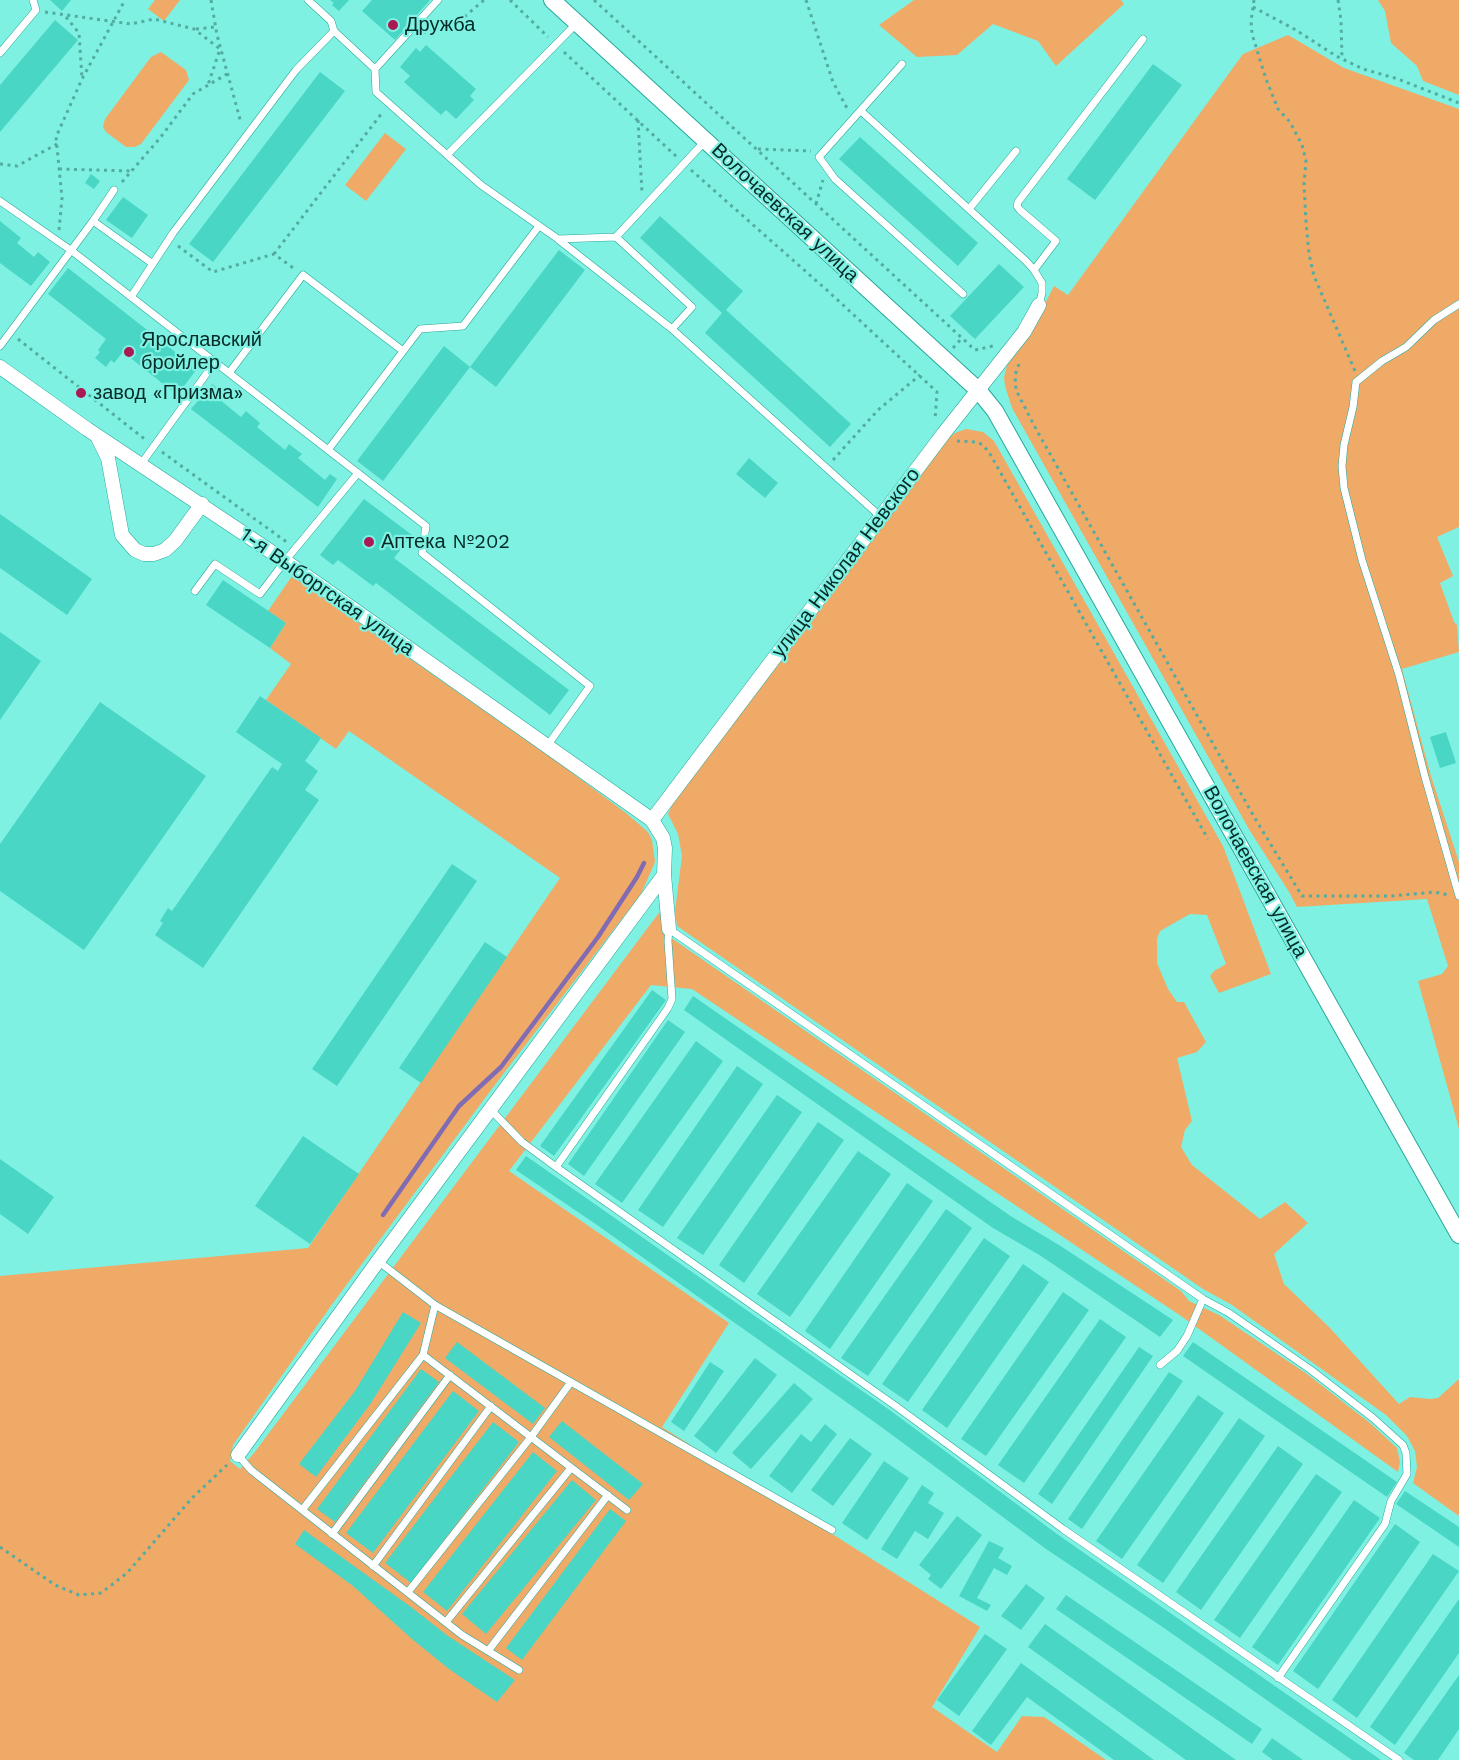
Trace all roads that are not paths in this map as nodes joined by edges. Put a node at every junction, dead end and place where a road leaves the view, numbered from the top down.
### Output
1 (33, 0) edge
2 (308, 0) edge
3 (438, 0) edge
4 (552, 0) edge
5 (576, 24) junction
6 (334, 31) junction
7 (1143, 39) dead end
8 (0, 53) edge
9 (902, 64) dead end
10 (375, 69) junction
11 (861, 111) junction
12 (706, 140) junction
13 (1016, 151) dead end
14 (448, 154) junction
15 (114, 190) road end
16 (0, 201) edge
17 (969, 209) junction
18 (93, 221) junction
19 (539, 226) junction
20 (616, 237) junction
21 (558, 239) junction
22 (72, 251) junction
23 (153, 264) junction
24 (1034, 270) junction
25 (963, 294) dead end
26 (131, 297) junction
27 (1459, 304) edge
28 (1039, 305) joint
29 (672, 329) junction
30 (0, 346) edge
31 (403, 351) junction
32 (215, 362) junction
33 (0, 367) edge
34 (229, 373) junction
35 (978, 390) junction
36 (87, 429) junction
37 (328, 450) junction
38 (141, 464) junction
39 (358, 473) junction
40 (202, 504) junction
41 (881, 517) junction
42 (285, 561) junction
43 (195, 591) dead end
44 (548, 746) junction
45 (652, 820) junction
46 (664, 875) junction
47 (1456, 896) edge
48 (669, 928) junction
49 (490, 1109) junction
50 (556, 1167) junction
51 (1459, 1235) edge
52 (378, 1261) junction
53 (1203, 1299) junction
54 (435, 1305) junction
55 (423, 1355) junction
56 (1160, 1365) dead end
57 (450, 1375) junction
58 (571, 1382) junction
59 (491, 1407) junction
60 (531, 1437) junction
61 (238, 1455) joint
62 (572, 1468) junction
63 (608, 1496) junction
64 (303, 1509) junction
65 (627, 1510) dead end
66 (832, 1530) dead end
67 (332, 1534) junction
68 (373, 1566) junction
69 (408, 1592) junction
70 (446, 1622) junction
71 (488, 1651) junction
72 (519, 1670) dead end
73 (1278, 1678) junction
74 (1399, 1760) edge

1 - 8 lane
2 - 6 lane
3 - 10 lane
4 - 5 street, Волочаевская улица
5 - 12 street, Волочаевская улица
5 - 14 lane
6 - 10 lane
6 - 23 lane
7 - 24 lane
9 - 11 lane
10 - 14 lane
11 - 17 lane
11 - 25 lane
12 - 20 lane
12 - 35 street, Волочаевская улица
13 - 17 lane
14 - 19 lane
15 - 18 lane
16 - 22 lane
17 - 24 lane
18 - 22 lane
18 - 23 lane
19 - 21 lane
19 - 31 lane
20 - 21 lane
20 - 29 lane
21 - 29 lane
22 - 26 lane
22 - 30 lane
23 - 26 lane
24 - 28 lane
26 - 32 lane
27 - 47 lane
28 - 35 street, улица Николая Невского
29 - 41 lane
31 - 34 lane
31 - 37 lane
32 - 34 lane
32 - 38 lane
33 - 36 street, 1-я Выборгская улица
34 - 37 lane
35 - 41 street, улица Николая Невского
35 - 51 street, Волочаевская улица
36 - 38 street, 1-я Выборгская улица
36 - 40 street
37 - 39 lane
38 - 40 street, 1-я Выборгская улица
39 - 42 lane
39 - 44 lane
40 - 42 street, 1-я Выборгская улица
41 - 45 street, улица Николая Невского
42 - 43 lane
42 - 44 street, 1-я Выборгская улица
44 - 45 street, 1-я Выборгская улица
45 - 46 street
46 - 48 street
46 - 49 street
48 - 50 lane
48 - 53 lane
49 - 50 lane
49 - 52 street
50 - 73 lane
52 - 54 lane
52 - 61 street
53 - 56 lane
53 - 73 lane
54 - 55 lane
54 - 58 lane
55 - 57 lane
55 - 64 lane
57 - 59 lane
57 - 67 lane
58 - 60 lane
58 - 66 lane
59 - 60 lane
59 - 68 lane
60 - 62 lane
60 - 69 lane
61 - 64 lane
62 - 63 lane
62 - 70 lane
63 - 65 lane
63 - 71 lane
64 - 67 lane
67 - 68 lane
68 - 69 lane
69 - 70 lane
70 - 71 lane
71 - 72 lane
73 - 74 lane

